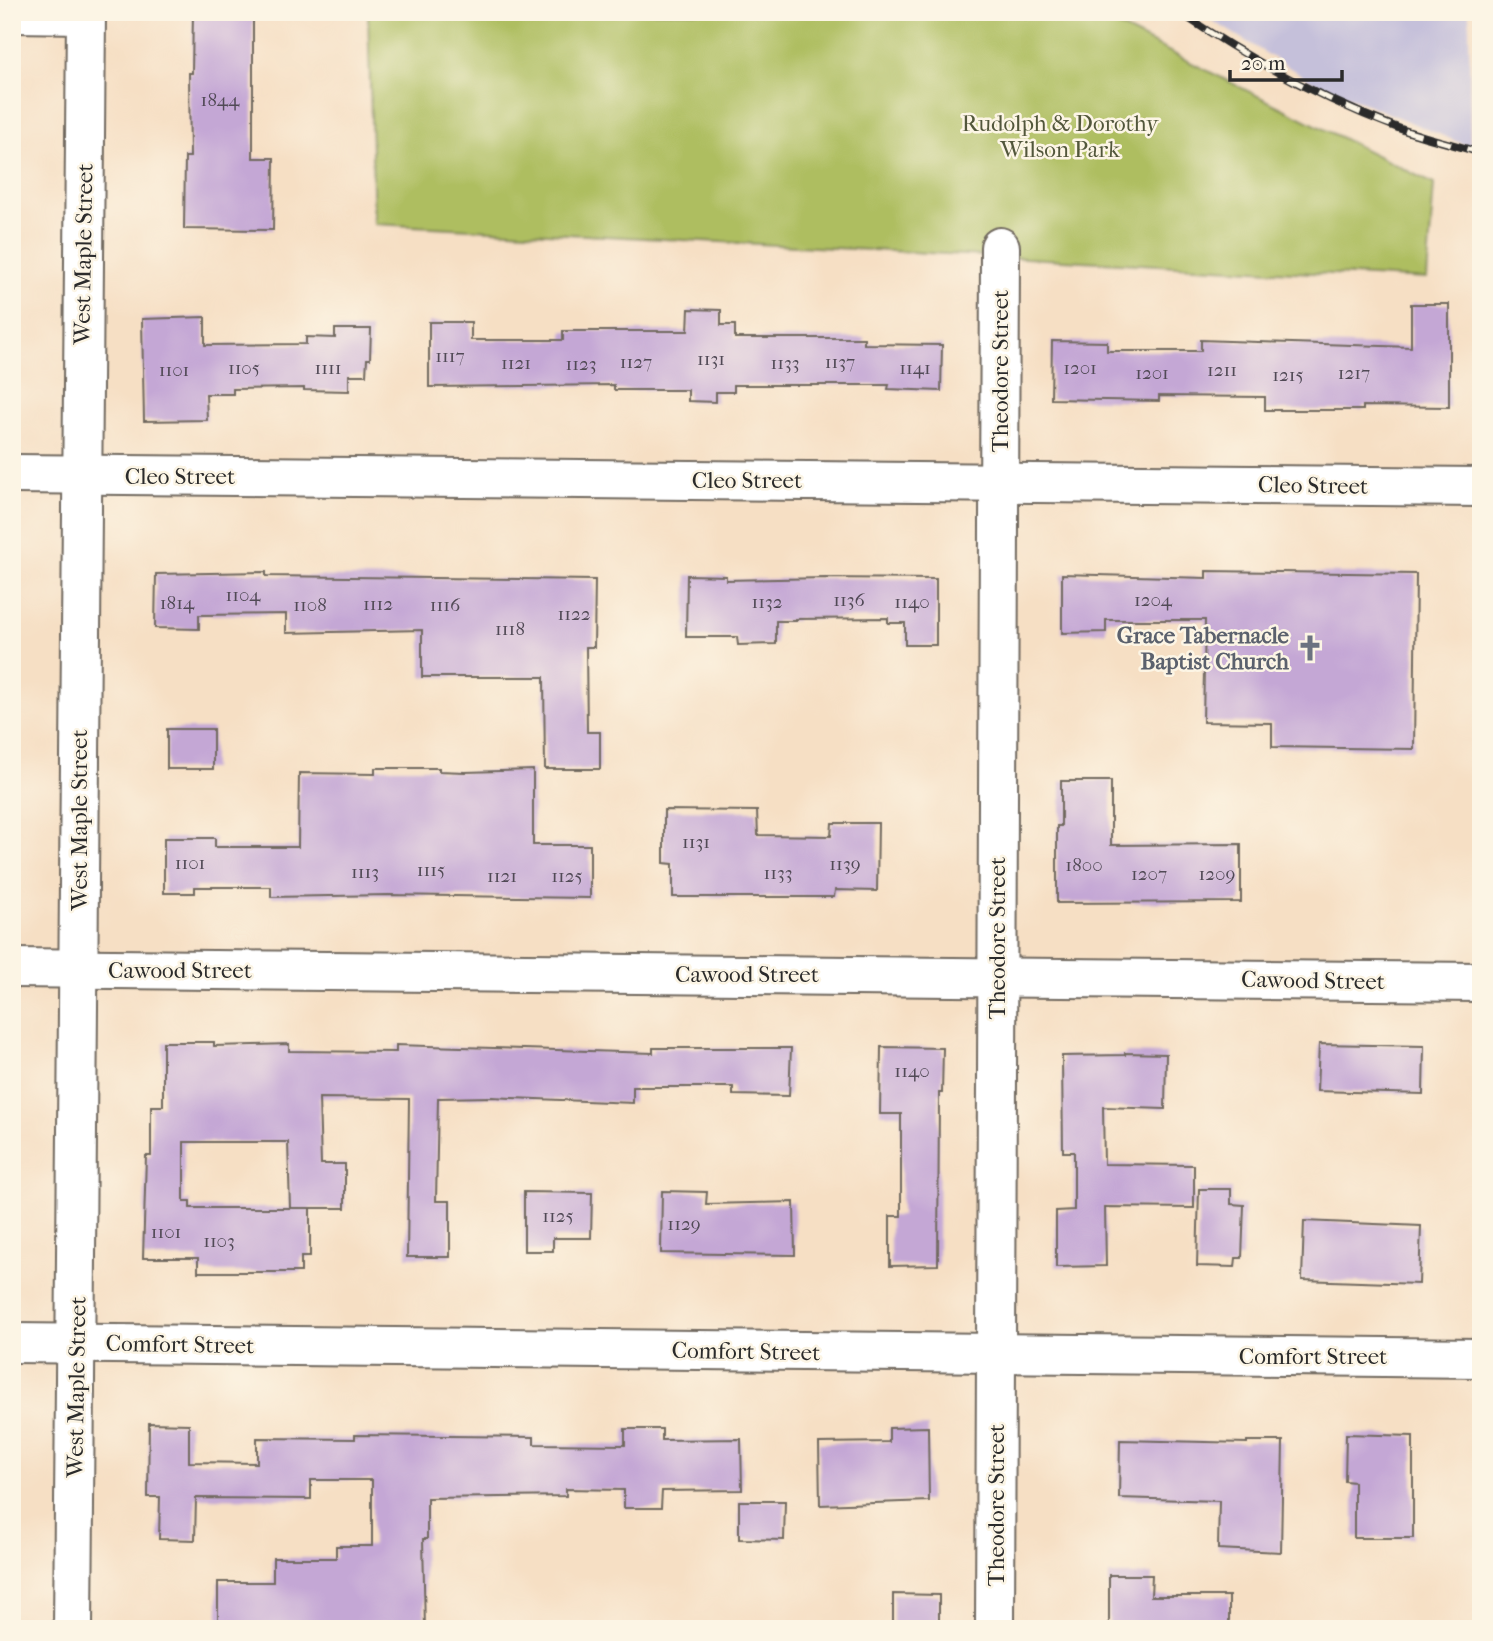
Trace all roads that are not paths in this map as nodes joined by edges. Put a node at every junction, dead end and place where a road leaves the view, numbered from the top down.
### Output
1 (12, 13) edge
2 (86, 13) edge
3 (1000, 247) dead end
4 (12, 474) edge
5 (81, 475) junction
6 (1000, 482) junction
7 (1481, 487) edge
8 (12, 968) edge
9 (78, 969) junction
10 (997, 976) junction
11 (1481, 982) edge
12 (12, 1343) edge
13 (76, 1343) junction
14 (997, 1354) junction
15 (1481, 1357) edge
16 (74, 1629) edge
17 (995, 1629) edge

1 - 2 street
2 - 5 street, West Maple Street
3 - 6 street, Theodore Street
4 - 5 street, Cleo Street
5 - 6 street, Cleo Street
5 - 9 street, West Maple Street
6 - 7 street, Cleo Street
6 - 10 street, Theodore Street
8 - 9 street, Cawood Street
9 - 10 street, Cawood Street
9 - 13 street, West Maple Street
10 - 11 street, Cawood Street
10 - 14 street, Theodore Street
12 - 13 street, Comfort Street
13 - 14 street, Comfort Street
13 - 16 street, West Maple Street
14 - 15 street, Comfort Street
14 - 17 street, Theodore Street

